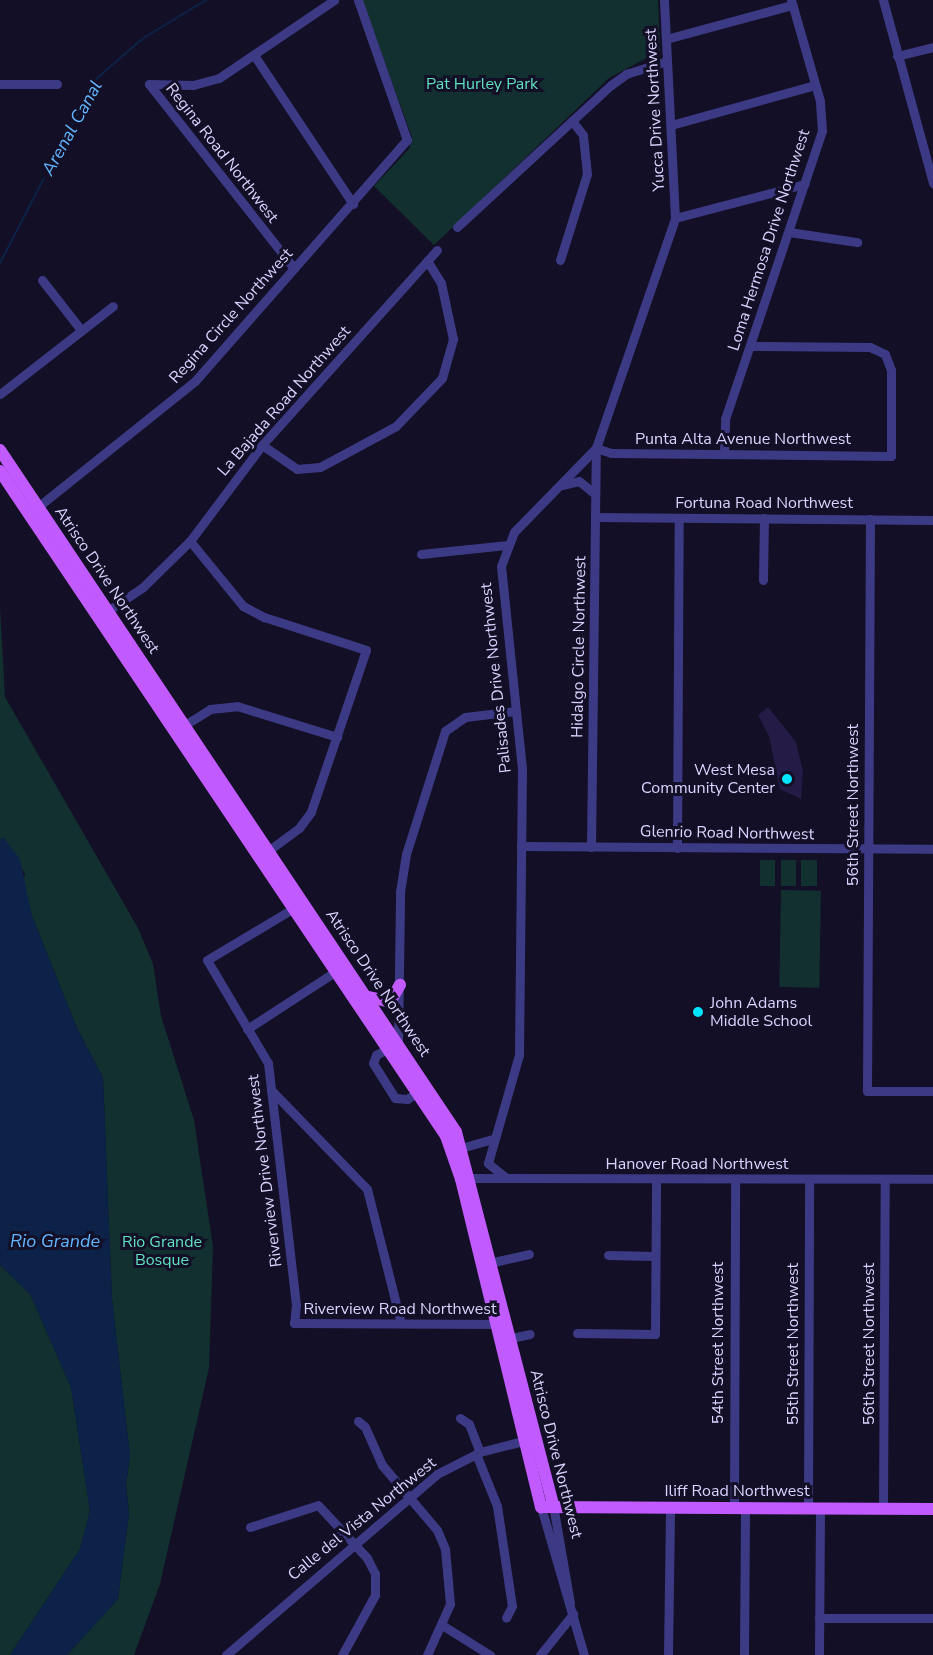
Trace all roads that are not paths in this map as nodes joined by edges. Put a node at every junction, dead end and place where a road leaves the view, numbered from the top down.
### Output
1 (334, 0) edge
2 (358, 0) edge
3 (664, 0) edge
4 (883, 0) edge
5 (792, 2) edge
6 (666, 39) junction
7 (933, 47) edge
8 (254, 55) junction
9 (897, 57) junction
10 (667, 61) junction
11 (0, 84) edge
12 (57, 84) dead end
13 (815, 85) junction
14 (572, 121) junction
15 (671, 125) junction
16 (933, 183) edge
17 (805, 184) junction
18 (354, 204) junction
19 (675, 218) junction
20 (457, 227) dead end
21 (789, 232) junction
22 (857, 242) dead end
23 (437, 250) dead end
24 (560, 260) dead end
25 (427, 261) junction
26 (294, 268) junction
27 (42, 280) dead end
28 (113, 306) dead end
29 (81, 330) junction
30 (751, 346) junction
31 (0, 394) edge
32 (261, 445) junction
33 (596, 448) junction
34 (0, 450) edge
35 (724, 454) junction
36 (0, 471) edge
37 (560, 485) junction
38 (595, 494) junction
39 (33, 510) junction
40 (595, 517) junction
41 (679, 518) junction
42 (764, 518) junction
43 (870, 519) junction
44 (933, 520) edge
45 (190, 541) junction
46 (506, 545) junction
47 (421, 554) dead end
48 (763, 580) dead end
49 (103, 614) junction
50 (515, 711) junction
51 (180, 728) junction
52 (337, 737) junction
53 (521, 846) junction
54 (591, 847) junction
55 (677, 848) junction
56 (867, 849) junction
57 (933, 849) edge
58 (265, 854) junction
59 (298, 905) junction
60 (341, 968) junction
61 (400, 985) junction
62 (366, 995) junction
63 (248, 1029) junction
64 (393, 1045) junction
65 (423, 1089) junction
66 (271, 1090) junction
67 (933, 1091) edge
68 (492, 1139) junction
69 (458, 1148) junction
70 (505, 1177) junction
71 (466, 1178) junction
72 (656, 1179) junction
73 (885, 1179) junction
74 (933, 1179) edge
75 (735, 1180) junction
76 (809, 1180) junction
77 (529, 1254) dead end
78 (608, 1255) dead end
79 (655, 1256) junction
80 (487, 1264) junction
81 (294, 1323) joint
82 (401, 1323) junction
83 (502, 1324) junction
84 (577, 1333) dead end
85 (530, 1334) dead end
86 (511, 1338) junction
87 (460, 1418) dead end
88 (358, 1421) dead end
89 (530, 1439) junction
90 (478, 1453) junction
91 (410, 1497) junction
92 (547, 1506) junction
93 (670, 1507) junction
94 (739, 1507) junction
95 (814, 1508) junction
96 (883, 1509) junction
97 (933, 1509) edge
98 (250, 1527) dead end
99 (354, 1543) junction
100 (573, 1614) junction
101 (506, 1618) dead end
102 (819, 1618) junction
103 (933, 1618) edge
104 (442, 1625) junction
105 (226, 1655) edge
106 (342, 1655) edge
107 (427, 1655) edge
108 (490, 1655) edge
109 (540, 1655) edge
110 (584, 1655) edge
111 (668, 1655) edge
112 (744, 1655) edge
113 (819, 1655) edge

1 - 8 street
2 - 18 street, Regina Circle Northwest
3 - 6 street, Yucca Drive Northwest
4 - 9 street
5 - 6 street
5 - 13 street, Loma Hermosa Drive Northwest
6 - 10 street, Yucca Drive Northwest
7 - 9 street
8 - 18 street
8 - 26 street, Regina Road Northwest
9 - 16 street
10 - 14 street
10 - 15 street, Yucca Drive Northwest
11 - 12 street
13 - 15 street
13 - 17 street, Loma Hermosa Drive Northwest
14 - 20 street
14 - 24 street
15 - 19 street, Yucca Drive Northwest
17 - 19 street
17 - 21 street, Loma Hermosa Drive Northwest
18 - 26 street, Regina Circle Northwest
19 - 33 street
21 - 22 street
21 - 30 street, Loma Hermosa Drive Northwest
23 - 25 street, La Bajada Road Northwest
25 - 32 street, La Bajada Road Northwest
25 - 32 street
26 - 39 street, Regina Circle Northwest
27 - 29 street
28 - 29 street
29 - 31 street
30 - 35 street, Loma Hermosa Drive Northwest
30 - 35 street, Punta Alta Avenue Northwest
32 - 45 street, La Bajada Road Northwest
33 - 35 street, Punta Alta Avenue Northwest
33 - 37 street
33 - 38 street, Hidalgo Circle Northwest
34 - 39 main road, Atrisco Drive Northwest
36 - 39 main road, Atrisco Drive Northwest
37 - 38 street
37 - 46 street
38 - 40 street, Hidalgo Circle Northwest
39 - 49 main road, Atrisco Drive Northwest
40 - 41 street, Fortuna Road Northwest
40 - 54 street, Hidalgo Circle Northwest
41 - 42 street, Fortuna Road Northwest
41 - 55 street
42 - 43 street, Fortuna Road Northwest
42 - 48 street
43 - 44 street, Fortuna Road Northwest
43 - 56 street, 56th Street Northwest
45 - 49 street, La Bajada Road Northwest
45 - 52 street
46 - 47 street
46 - 50 street, Palisades Drive Northwest
49 - 51 main road, Atrisco Drive Northwest
50 - 53 street, Palisades Drive Northwest
50 - 61 street
51 - 52 street
51 - 58 main road, Atrisco Drive Northwest
52 - 58 street
53 - 54 street, Glenrio Road Northwest
53 - 68 street, Palisades Drive Northwest
54 - 55 street, Glenrio Road Northwest
55 - 56 street, Glenrio Road Northwest
56 - 57 street, Glenrio Road Northwest
56 - 67 street, 56th Street Northwest
58 - 59 main road, Atrisco Drive Northwest
59 - 60 main road, Atrisco Drive Northwest
59 - 63 street, Riverview Drive Northwest
60 - 62 main road, Atrisco Drive Northwest
60 - 63 street
60 - 64 main road, Atrisco Drive Northwest
61 - 62 main road
61 - 64 street
62 - 64 main road, Atrisco Drive Northwest
63 - 66 street, Riverview Drive Northwest
64 - 65 main road, Atrisco Drive Northwest
64 - 65 street
65 - 69 main road, Atrisco Drive Northwest
66 - 81 street, Riverview Drive Northwest
66 - 82 street
68 - 69 street
68 - 70 street, Palisades Drive Northwest
69 - 71 main road, Atrisco Drive Northwest
70 - 71 street, Hanover Road Northwest
70 - 72 street, Hanover Road Northwest
71 - 80 main road, Atrisco Drive Northwest
72 - 75 street, Hanover Road Northwest
72 - 79 street
73 - 74 street, Hanover Road Northwest
73 - 76 street, Hanover Road Northwest
73 - 96 street, 56th Street Northwest
75 - 76 street, Hanover Road Northwest
75 - 94 street, 54th Street Northwest
76 - 95 street, 55th Street Northwest
77 - 80 street
78 - 79 street
79 - 84 street
80 - 83 main road, Atrisco Drive Northwest
81 - 82 street, Riverview Road Northwest
82 - 83 street, Riverview Road Northwest
83 - 86 main road, Atrisco Drive Northwest
83 - 89 main road, Atrisco Drive Northwest
85 - 86 street
86 - 89 main road, Atrisco Drive Northwest
87 - 90 street
88 - 91 street
89 - 90 street, Calle del Vista Northwest
89 - 92 main road, Atrisco Drive Northwest
90 - 91 street, Calle del Vista Northwest
90 - 101 street
91 - 99 street, Calle del Vista Northwest
91 - 104 street
92 - 93 main road, Iliff Road Northwest
92 - 100 street, Atrisco Drive Northwest
93 - 94 main road, Iliff Road Northwest
93 - 111 street
94 - 95 main road, Iliff Road Northwest
94 - 112 street, 54th Street Northwest
95 - 96 main road, Iliff Road Northwest
95 - 102 street, 55th Street Northwest
96 - 97 main road, Iliff Road Northwest
98 - 99 street
99 - 105 street, Calle del Vista Northwest
99 - 106 street
100 - 109 street
100 - 110 street, Atrisco Drive Northwest
102 - 103 street
102 - 113 street, 55th Street Northwest
104 - 107 street
104 - 108 street

